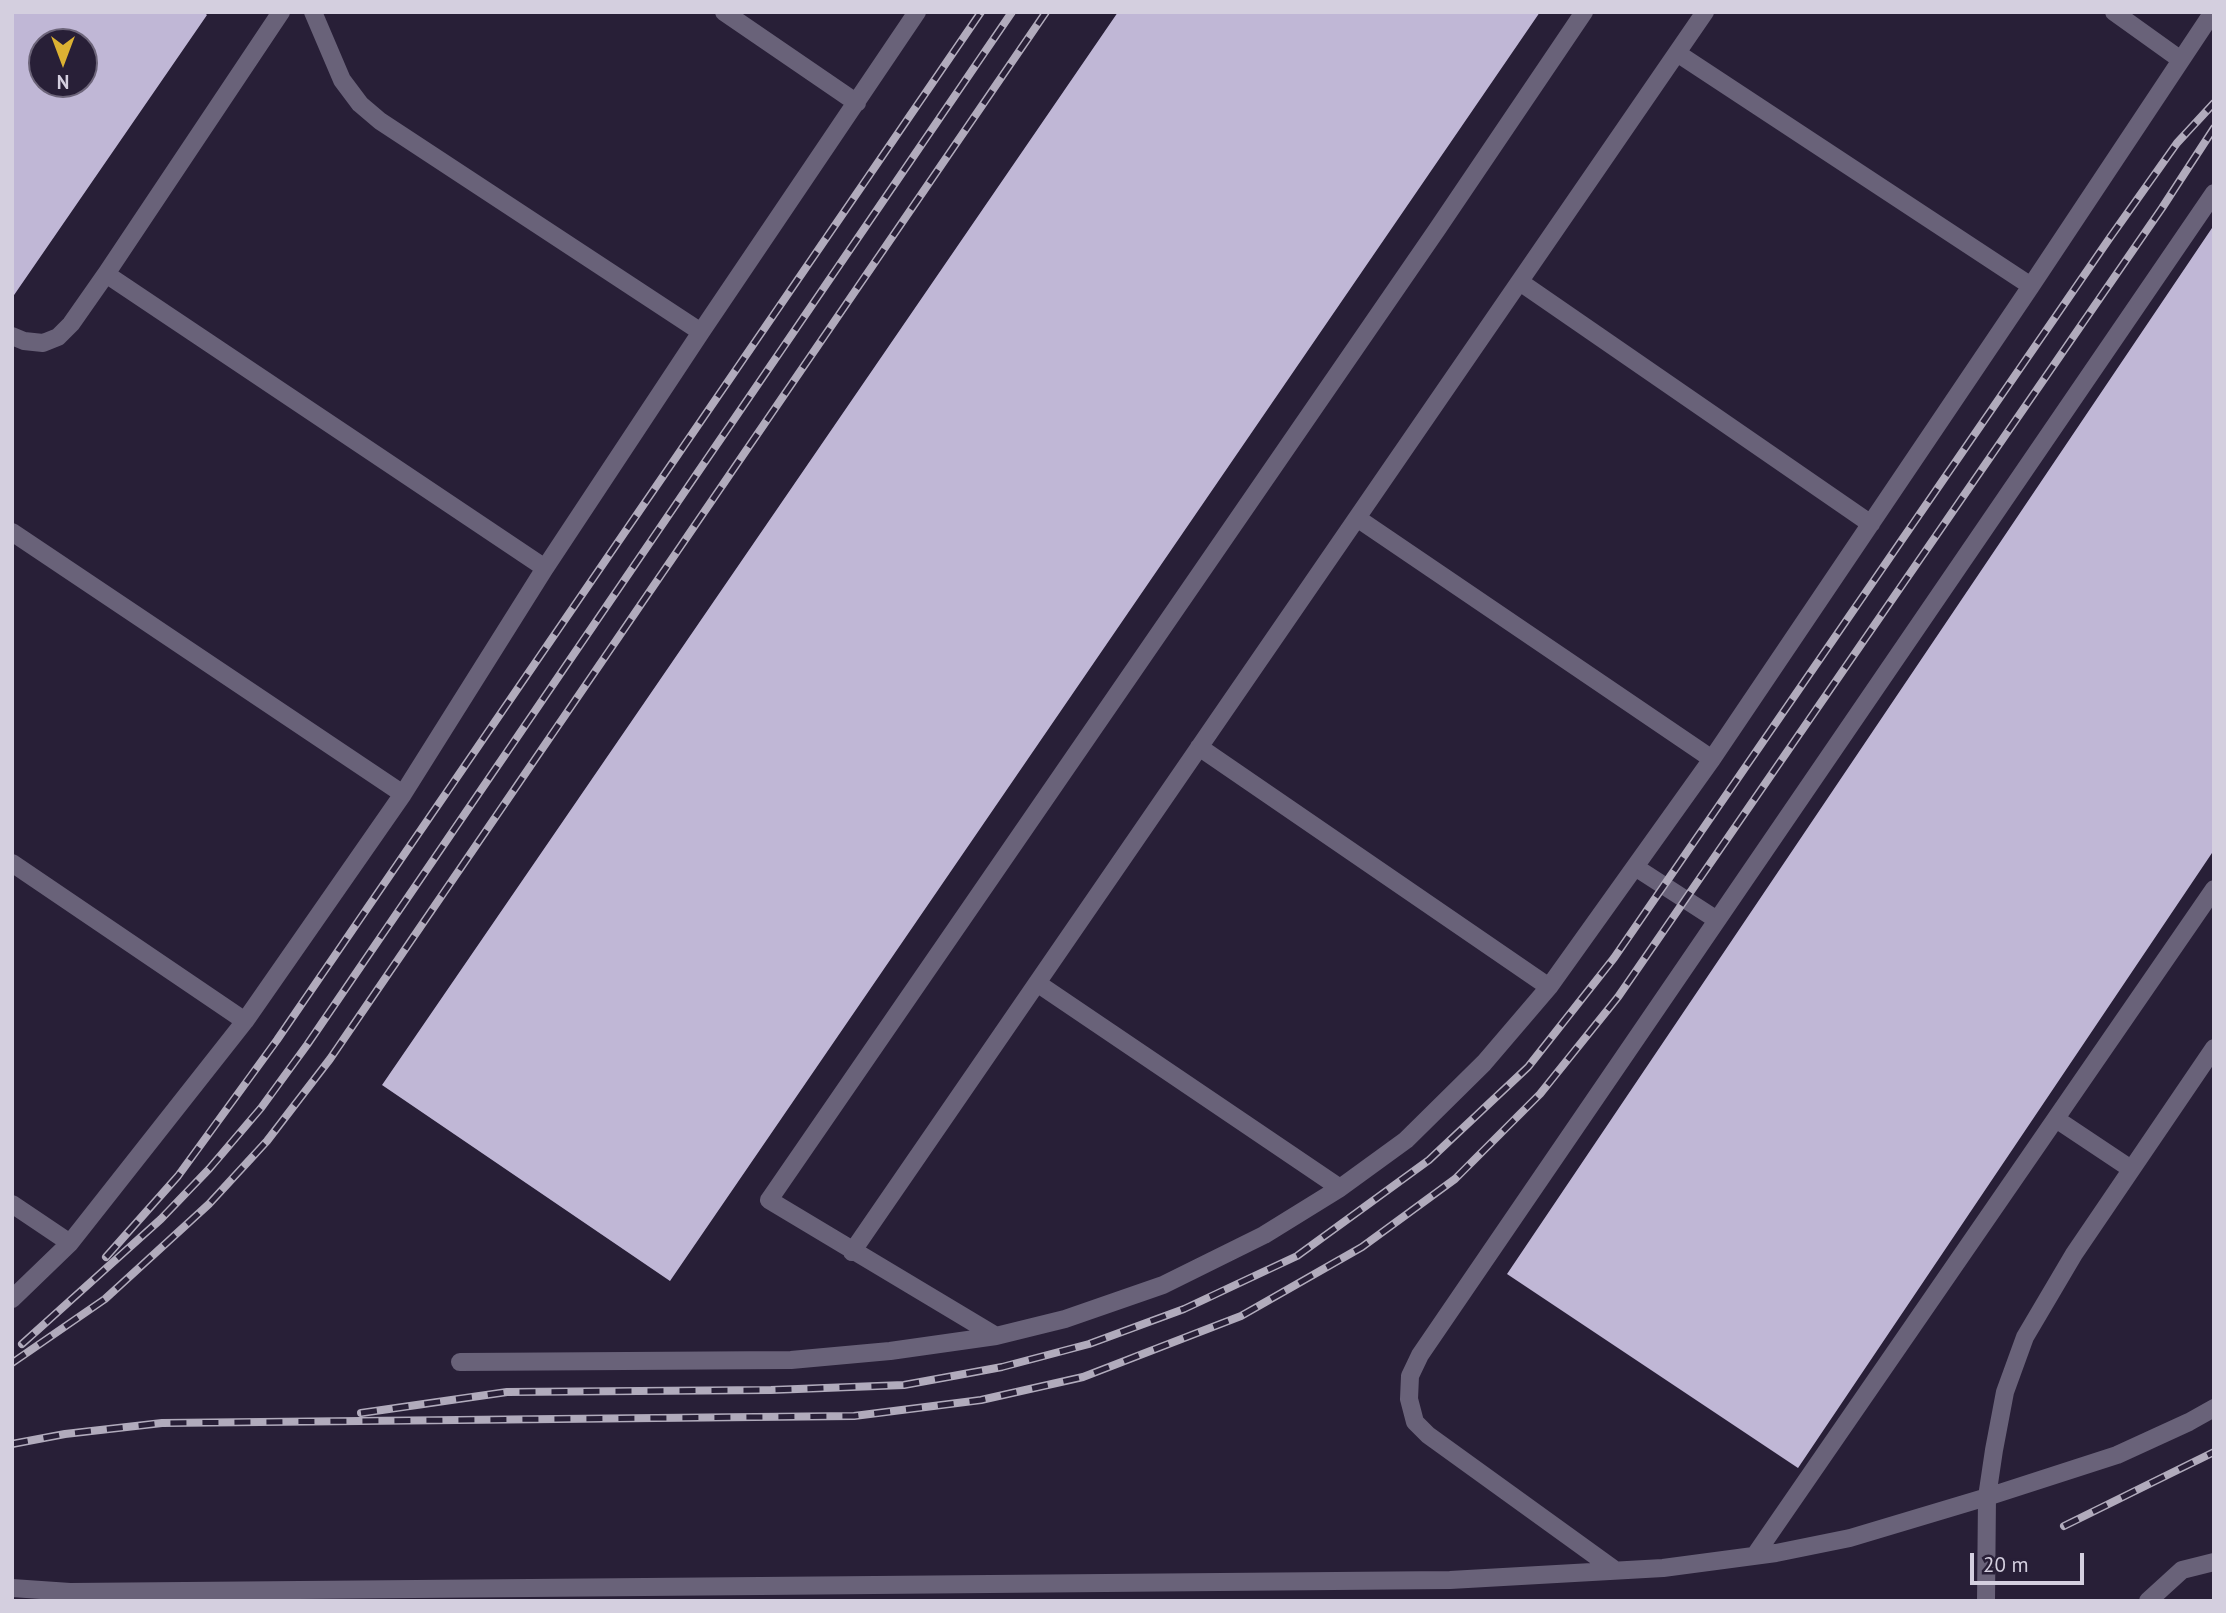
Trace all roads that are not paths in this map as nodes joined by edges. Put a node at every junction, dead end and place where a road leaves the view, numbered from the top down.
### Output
1 (281, 12) edge
2 (313, 12) edge
3 (724, 12) edge
4 (917, 12) edge
5 (1584, 12) edge
6 (1705, 12) edge
7 (2114, 12) edge
8 (2213, 12) edge
9 (1677, 53) junction
10 (2181, 60) junction
11 (857, 103) junction
12 (2214, 193) edge
13 (106, 274) junction
14 (1520, 282) junction
15 (2031, 286) junction
16 (701, 332) junction
17 (12, 336) edge
18 (1357, 518) junction
19 (1871, 524) junction
20 (12, 533) edge
21 (544, 568) junction
22 (1199, 747) junction
23 (1712, 759) junction
24 (403, 794) junction
25 (12, 863) edge
26 (1635, 867) junction
27 (2214, 890) edge
28 (1717, 920) junction
29 (1037, 983) junction
30 (1549, 987) junction
31 (245, 1021) junction
32 (2214, 1048) edge
33 (2056, 1119) junction
34 (2131, 1169) junction
35 (1340, 1188) junction
36 (12, 1204) edge
37 (70, 1243) junction
38 (852, 1252) junction
39 (12, 1299) edge
40 (996, 1336) junction
41 (460, 1362) dead end
42 (2214, 1408) edge
43 (1987, 1497) junction
44 (1755, 1555) junction
45 (2214, 1562) edge
46 (1615, 1570) junction
47 (12, 1588) edge
48 (1986, 1601) edge
49 (2148, 1601) edge

1 - 13 street
2 - 16 street
3 - 11 street
4 - 11 street
5 - 38 street
6 - 9 street
7 - 10 street
8 - 10 street
9 - 14 street
9 - 15 street
10 - 15 street
11 - 16 street
12 - 28 street
13 - 17 street
13 - 21 street
14 - 18 street
14 - 19 street
15 - 19 street
16 - 21 street
18 - 22 street
18 - 23 street
19 - 23 street
20 - 24 street
21 - 24 street
22 - 29 street
22 - 30 street
23 - 26 street
24 - 31 street
25 - 31 street
26 - 28 street
26 - 30 street
27 - 33 street
28 - 46 street
29 - 35 street
29 - 38 street
30 - 35 street
31 - 37 street
32 - 34 street
33 - 34 street
33 - 44 street
34 - 43 street
35 - 40 street
36 - 37 street
37 - 39 street
38 - 40 street
40 - 41 street
42 - 43 street
43 - 44 street
43 - 48 street
44 - 46 street
45 - 49 street
46 - 47 street

